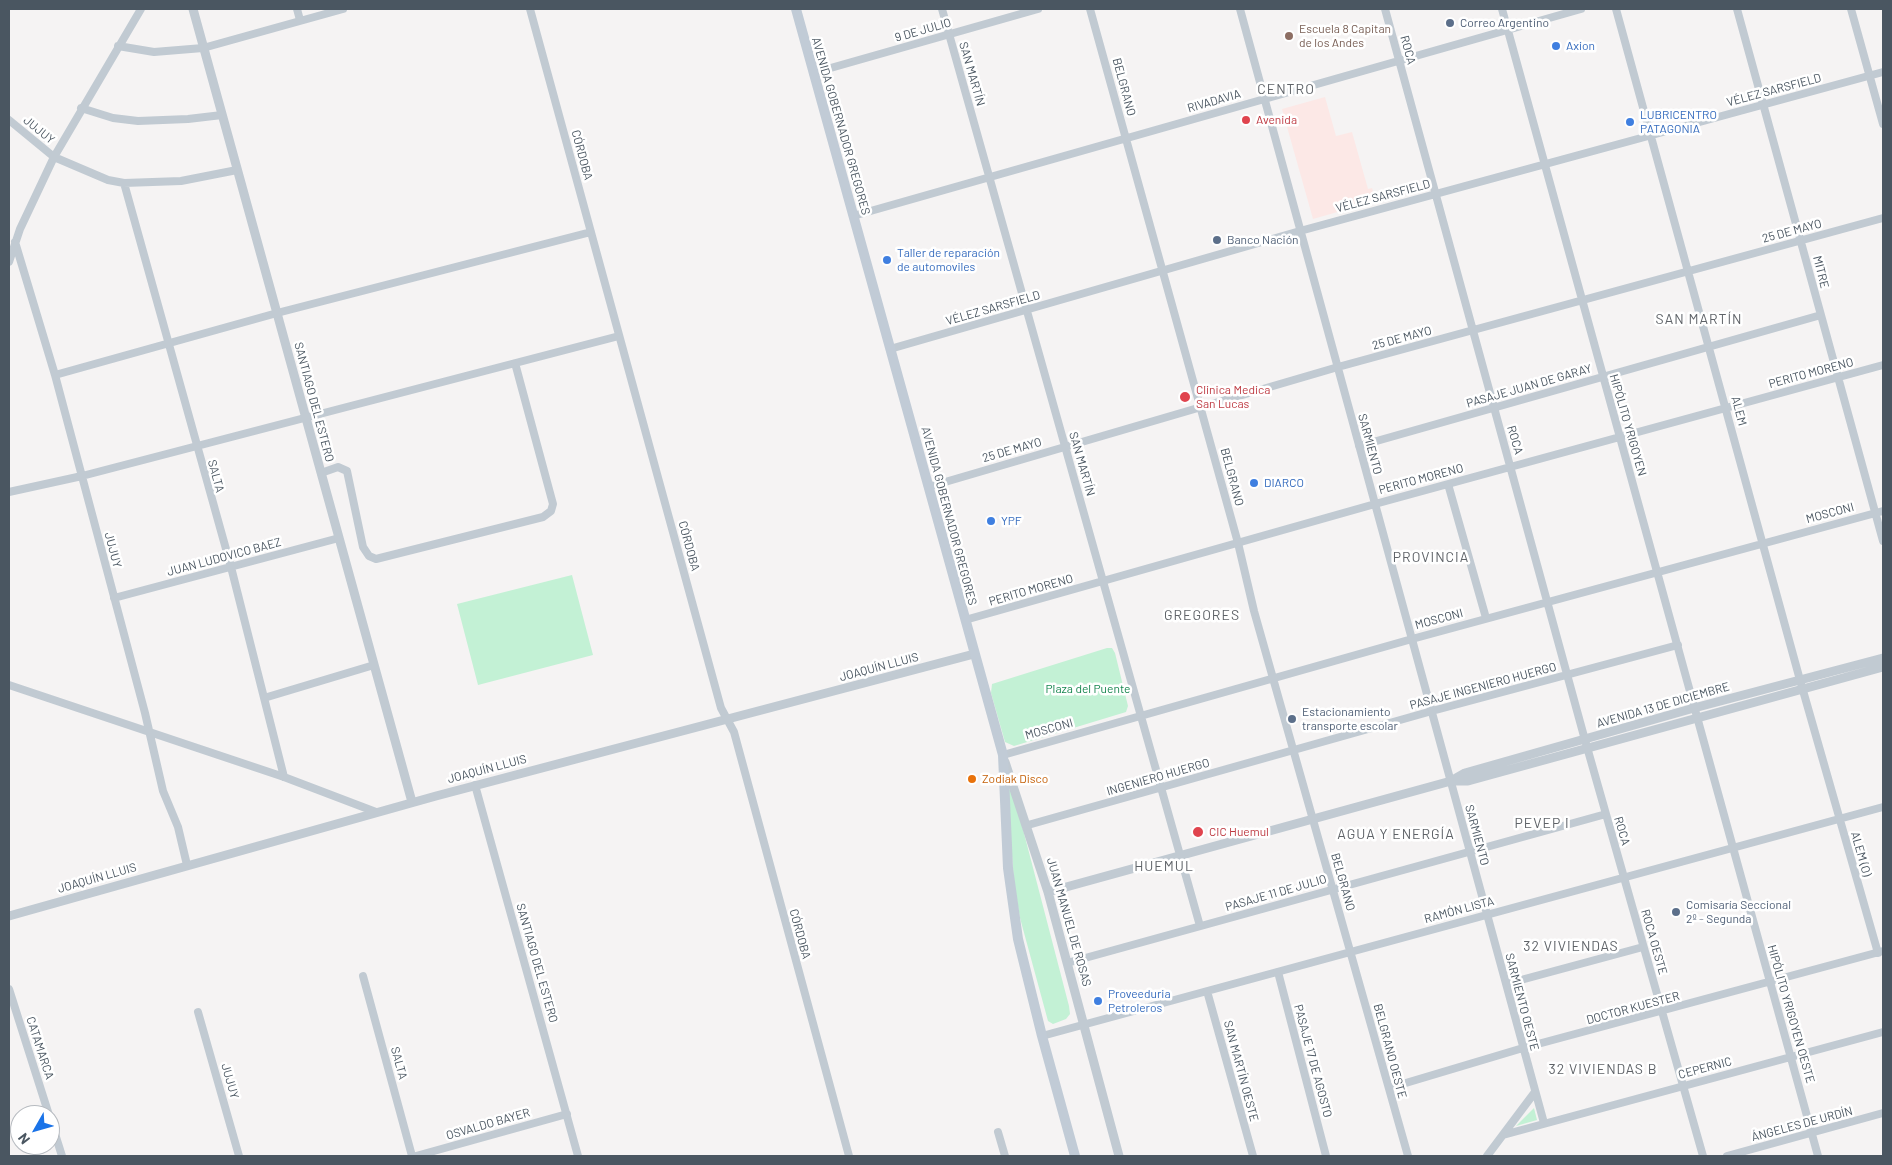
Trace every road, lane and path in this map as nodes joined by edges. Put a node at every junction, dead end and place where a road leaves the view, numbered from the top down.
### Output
1 (193, 9) edge
2 (297, 9) edge
3 (342, 9) edge
4 (530, 9) edge
5 (796, 9) edge
6 (942, 9) edge
7 (1038, 9) edge
8 (1090, 9) edge
9 (1240, 9) edge
10 (1385, 9) edge
11 (1502, 9) edge
12 (1582, 9) edge
13 (1616, 9) edge
14 (1738, 9) edge
15 (1851, 9) edge
16 (138, 10) edge
17 (300, 20) junction
18 (1507, 28) junction
19 (949, 34) junction
20 (118, 46) junction
21 (203, 48) junction
22 (1399, 60) junction
23 (1883, 72) edge
24 (813, 73) junction
25 (1870, 76) junction
26 (1264, 98) junction
27 (1764, 104) junction
28 (81, 108) junction
29 (222, 115) junction
30 (9, 120) edge
31 (1883, 124) edge
32 (1652, 135) junction
33 (1126, 138) junction
34 (54, 157) junction
35 (1546, 163) junction
36 (237, 170) junction
37 (989, 177) junction
38 (124, 183) junction
39 (1437, 193) junction
40 (853, 216) junction
41 (1883, 218) edge
42 (1300, 231) junction
43 (591, 232) junction
44 (1802, 240) junction
45 (15, 242) junction
46 (9, 262) edge
47 (1163, 271) junction
48 (1690, 271) junction
49 (1583, 299) junction
50 (1027, 310) junction
51 (277, 314) junction
52 (1821, 315) junction
53 (1474, 329) junction
54 (620, 336) junction
55 (168, 344) junction
56 (1710, 347) junction
57 (890, 349) junction
58 (516, 363) junction
59 (1883, 365) edge
60 (1338, 367) junction
61 (55, 375) junction
62 (1603, 376) junction
63 (1838, 377) junction
64 (1201, 407) junction
65 (1494, 407) junction
66 (1726, 408) junction
67 (305, 416) junction
68 (1620, 436) junction
69 (196, 446) junction
70 (1359, 446) junction
71 (1065, 447) junction
72 (1510, 466) junction
73 (321, 473) junction
74 (82, 476) junction
75 (1448, 484) junction
76 (928, 487) junction
77 (9, 492) edge
78 (1375, 504) junction
79 (1879, 512) edge
80 (339, 538) junction
81 (1883, 541) edge
82 (1238, 543) junction
83 (1764, 543) junction
84 (231, 567) junction
85 (1657, 572) junction
86 (1103, 581) junction
87 (114, 598) junction
88 (1548, 601) junction
89 (1486, 618) junction
90 (965, 620) junction
91 (1412, 639) junction
92 (1678, 645) junction
93 (974, 654) junction
94 (1883, 658) edge
95 (374, 665) junction
96 (1883, 667) edge
97 (1568, 674) junction
98 (1273, 678) junction
99 (1802, 684) junction
100 (9, 685) edge
101 (264, 698) junction
102 (1432, 711) junction
103 (1695, 713) junction
104 (1141, 715) junction
105 (727, 718) junction
106 (150, 732) junction
107 (1586, 744) junction
108 (1294, 751) junction
109 (1003, 755) junction
110 (284, 777) junction
111 (1451, 781) junction
112 (475, 785) junction
113 (1161, 787) junction
114 (412, 802) junction
115 (1883, 807) edge
116 (376, 812) junction
117 (1606, 814) junction
118 (1313, 818) junction
119 (1840, 819) junction
120 (1028, 826) junction
121 (1732, 848) junction
122 (1471, 852) junction
123 (1180, 856) junction
124 (188, 865) junction
125 (1624, 878) junction
126 (1333, 889) junction
127 (1048, 892) junction
128 (1487, 914) junction
129 (9, 916) edge
130 (1200, 926) junction
131 (1643, 947) junction
132 (1352, 952) junction
133 (1881, 952) edge
134 (1067, 963) junction
135 (1278, 972) junction
136 (363, 976) dead end
137 (1770, 982) junction
138 (1506, 984) junction
139 (9, 989) edge
140 (1207, 991) junction
141 (198, 1012) dead end
142 (1662, 1012) junction
143 (1084, 1024) junction
144 (1883, 1032) edge
145 (1042, 1036) junction
146 (1523, 1048) junction
147 (1791, 1056) junction
148 (1684, 1084) junction
149 (1389, 1088) junction
150 (1535, 1092) junction
151 (46, 1105) edge
152 (1883, 1113) edge
153 (567, 1114) junction
154 (1544, 1123) junction
155 (998, 1132) dead end
156 (1812, 1133) junction
157 (1503, 1135) junction
158 (239, 1156) edge
159 (412, 1156) edge
160 (416, 1156) edge
161 (578, 1156) edge
162 (848, 1156) edge
163 (1005, 1156) edge
164 (1075, 1156) edge
165 (1119, 1156) edge
166 (1253, 1156) edge
167 (1326, 1156) edge
168 (1408, 1156) edge
169 (1487, 1156) edge
170 (1703, 1156) edge
171 (1727, 1156) edge
172 (1818, 1156) edge

1 - 21 street, SANTIAGO DEL ESTERO
2 - 17 street
3 - 17 street
4 - 43 street, CÓRDOBA
5 - 24 main road, AVENIDA GOBERNADOR GREGORES
6 - 19 street, SAN MARTÍN
7 - 19 street, 9 DE JULIO
8 - 33 street, BELGRANO
9 - 26 street, SARMIENTO
10 - 22 street, ROCA
11 - 18 street, HIPÓLITO YRIGOYEN
12 - 18 street, RIVADAVIA
13 - 32 street, ALEM
14 - 27 street, MITRE
15 - 25 street
16 - 20 street
17 - 21 street
18 - 22 street, RIVADAVIA
18 - 35 street, HIPÓLITO YRIGOYEN
19 - 24 street, 9 DE JULIO
19 - 37 street, SAN MARTÍN
20 - 21 street
20 - 28 street
21 - 29 street, SANTIAGO DEL ESTERO
22 - 26 street, RIVADAVIA
22 - 39 street, ROCA
23 - 25 street, VÉLEZ SARSFIELD
24 - 40 main road, AVENIDA GOBERNADOR GREGORES
25 - 27 street, VÉLEZ SARSFIELD
25 - 31 street
26 - 33 street, RIVADAVIA
26 - 42 street, SARMIENTO
27 - 32 street, VÉLEZ SARSFIELD
27 - 44 street, MITRE
28 - 29 street
28 - 34 street
29 - 36 street, SANTIAGO DEL ESTERO
30 - 34 street, JUJUY
32 - 35 street, VÉLEZ SARSFIELD
32 - 48 street, ALEM
33 - 37 street, RIVADAVIA
33 - 47 street, BELGRANO
34 - 38 street, JUJUY
34 - 45 street
35 - 39 street, VÉLEZ SARSFIELD
35 - 49 street, HIPÓLITO YRIGOYEN
36 - 38 street, JUJUY
36 - 51 street, SANTIAGO DEL ESTERO
37 - 40 street, RIVADAVIA
37 - 50 street, SAN MARTÍN
38 - 55 street, SALTA
39 - 42 street, VÉLEZ SARSFIELD
39 - 53 street, ROCA
40 - 57 main road, AVENIDA GOBERNADOR GREGORES
41 - 44 street, 25 DE MAYO
42 - 47 street, VÉLEZ SARSFIELD
42 - 60 street, SARMIENTO
43 - 51 street
43 - 54 street, CÓRDOBA
44 - 48 street, 25 DE MAYO
44 - 52 street, MITRE
45 - 46 street
45 - 61 street, JUJUY
47 - 50 street, VÉLEZ SARSFIELD
47 - 64 street, BELGRANO
48 - 49 street, 25 DE MAYO
48 - 56 street, ALEM
49 - 53 street, 25 DE MAYO
49 - 62 street, HIPÓLITO YRIGOYEN
50 - 57 street, VÉLEZ SARSFIELD
50 - 71 street, SAN MARTÍN
51 - 55 street
51 - 67 street, SANTIAGO DEL ESTERO
52 - 56 street, PASAJE JUAN DE GARAY
52 - 63 street, MITRE
53 - 60 street, 25 DE MAYO
53 - 65 street, ROCA
54 - 58 street
54 - 105 street, CÓRDOBA
55 - 61 street
55 - 69 street, SALTA
56 - 62 street, PASAJE JUAN DE GARAY
56 - 66 street, ALEM
57 - 76 main road, AVENIDA GOBERNADOR GREGORES
58 - 67 street
58 - 73 street
59 - 63 street, PERITO MORENO
60 - 64 street, 25 DE MAYO
60 - 70 street, SARMIENTO
61 - 74 street, JUJUY
62 - 65 street, PASAJE JUAN DE GARAY
62 - 68 street, HIPÓLITO YRIGOYEN
63 - 66 street, PERITO MORENO
63 - 79 street, MITRE
64 - 71 street, 25 DE MAYO
64 - 82 street, BELGRANO
65 - 70 street, PASAJE JUAN DE GARAY
65 - 72 street, ROCA
66 - 68 street, PERITO MORENO
66 - 83 street, ALEM
67 - 69 street
67 - 73 street, SANTIAGO DEL ESTERO
68 - 72 street, PERITO MORENO
68 - 85 street, HIPÓLITO YRIGOYEN
69 - 74 street
69 - 84 street, SALTA
70 - 78 street, SARMIENTO
71 - 76 street, 25 DE MAYO
71 - 86 street, SAN MARTÍN
72 - 75 street, PERITO MORENO
72 - 88 street, ROCA
73 - 80 street, SANTIAGO DEL ESTERO
74 - 77 street
74 - 87 street, JUJUY
75 - 78 street, PERITO MORENO
75 - 89 street
76 - 90 main road, AVENIDA GOBERNADOR GREGORES
78 - 82 street, PERITO MORENO
78 - 91 street, SARMIENTO
79 - 81 street, MITRE
79 - 83 street, MOSCONI
80 - 84 street, JUAN LUDOVICO BAEZ
80 - 95 street, SANTIAGO DEL ESTERO
82 - 86 street, PERITO MORENO
82 - 98 street, BELGRANO
83 - 85 street, MOSCONI
83 - 99 street, ALEM
84 - 87 street, JUAN LUDOVICO BAEZ
84 - 101 street, SALTA
85 - 88 street, MOSCONI
85 - 92 street, HIPÓLITO YRIGOYEN
86 - 90 street, PERITO MORENO
86 - 104 street, SAN MARTÍN
87 - 106 street, JUJUY
88 - 89 street, MOSCONI
88 - 97 street, ROCA
89 - 91 street, MOSCONI
90 - 93 main road, AVENIDA GOBERNADOR GREGORES
91 - 98 street, MOSCONI
91 - 102 street, SARMIENTO
92 - 97 street, PASAJE INGENIERO HUERGO
92 - 103 street, HIPÓLITO YRIGOYEN
93 - 105 street, JOAQUÍN LLUIS
93 - 109 main road, AVENIDA GOBERNADOR GREGORES
94 - 99 street, AVENIDA 13 DE DICIEMBRE
95 - 101 street
95 - 114 street, SANTIAGO DEL ESTERO
96 - 99 street, AVENIDA 13 DE DICIEMBRE
97 - 102 street, PASAJE INGENIERO HUERGO
97 - 107 street, ROCA
98 - 104 street, MOSCONI
98 - 108 street, BELGRANO
99 - 103 street, AVENIDA 13 DE DICIEMBRE
99 - 119 street, ALEM
100 - 106 street
101 - 110 street, SALTA
102 - 108 street, PASAJE INGENIERO HUERGO
102 - 111 street, SARMIENTO
103 - 107 street, AVENIDA 13 DE DICIEMBRE
103 - 121 street, HIPÓLITO YRIGOYEN
104 - 109 street, MOSCONI
104 - 113 street, SAN MARTÍN
105 - 112 street, JOAQUÍN LLUIS
105 - 162 street, CÓRDOBA
106 - 110 street
106 - 124 street, JUJUY
107 - 111 street, AVENIDA 13 DE DICIEMBRE
107 - 117 street, ROCA
108 - 113 street, INGENIERO HUERGO
108 - 118 street, BELGRANO
109 - 120 street, JUAN MANUEL DE ROSAS
109 - 145 main road, AVENIDA GOBERNADOR GREGORES
110 - 116 street
111 - 118 street, AVENIDA 13 DE DICIEMBRE
111 - 122 street, SARMIENTO
112 - 114 street, JOAQUÍN LLUIS
112 - 153 street, SANTIAGO DEL ESTERO
113 - 120 street, INGENIERO HUERGO
113 - 123 street, SAN MARTÍN
114 - 116 street, JOAQUÍN LLUIS
115 - 119 street, RAMÓN LISTA
116 - 124 street, JOAQUÍN LLUIS
117 - 122 street, PASAJE 11 DE JULIO
117 - 125 street, ROCA
118 - 123 street, AVENIDA 13 DE DICIEMBRE
118 - 126 street, BELGRANO
119 - 121 street, RAMÓN LISTA
119 - 133 street, ALEM (O)
120 - 127 street, JUAN MANUEL DE ROSAS
121 - 125 street, RAMÓN LISTA
121 - 137 street, HIPÓLITO YRIGOYEN OESTE
122 - 126 street, PASAJE 11 DE JULIO
122 - 128 street, SARMIENTO
123 - 127 street, AVENIDA 13 DE DICIEMBRE
123 - 130 street, SAN MARTÍN
124 - 129 street, JOAQUÍN LLUIS
125 - 128 street, RAMÓN LISTA
125 - 131 street, ROCA OESTE
126 - 130 street, PASAJE 11 DE JULIO
126 - 132 street, BELGRANO
127 - 134 street, JUAN MANUEL DE ROSAS
128 - 132 street, RAMÓN LISTA
128 - 138 street, SARMIENTO OESTE
130 - 134 street, PASAJE 11 DE JULIO
131 - 138 street
131 - 142 street, ROCA OESTE
132 - 135 street, RAMÓN LISTA
132 - 149 street, BELGRANO OESTE
133 - 137 street, DOCTOR KUESTER
134 - 143 street, JUAN MANUEL DE ROSAS
135 - 140 street, RAMÓN LISTA
135 - 167 street, PASAJE 17 DE AGOSTO
136 - 159 street, SALTA
137 - 142 street, DOCTOR KUESTER
137 - 147 street, HIPÓLITO YRIGOYEN OESTE
138 - 146 street, SARMIENTO OESTE
139 - 151 street, CATAMARCA
140 - 143 street, RAMÓN LISTA
140 - 166 street, SAN MARTÍN OESTE
141 - 158 street, JUJUY
142 - 146 street, DOCTOR KUESTER
142 - 148 street, ROCA OESTE
143 - 145 street, RAMÓN LISTA
143 - 165 street, JUAN MANUEL DE ROSAS
144 - 147 street, CEPERNIC
145 - 164 main road, AVENIDA GOBERNADOR GREGORES
146 - 149 street, DOCTOR KUESTER
146 - 150 street, SARMIENTO OESTE
147 - 148 street, CEPERNIC
147 - 156 street, HIPÓLITO YRIGOYEN OESTE
148 - 154 street, CEPERNIC
148 - 170 street, ROCA OESTE
149 - 168 street, BELGRANO OESTE
150 - 154 street, SARMIENTO OESTE
150 - 157 street
152 - 156 street, ÁNGELES DE URDÍN
153 - 160 street, OSVALDO BAYER
153 - 161 street, SANTIAGO DEL ESTERO
154 - 157 street, CEPERNIC
155 - 163 street
156 - 171 street, ÁNGELES DE URDÍN
156 - 172 street, HIPÓLITO YRIGOYEN OESTE
157 - 169 street

